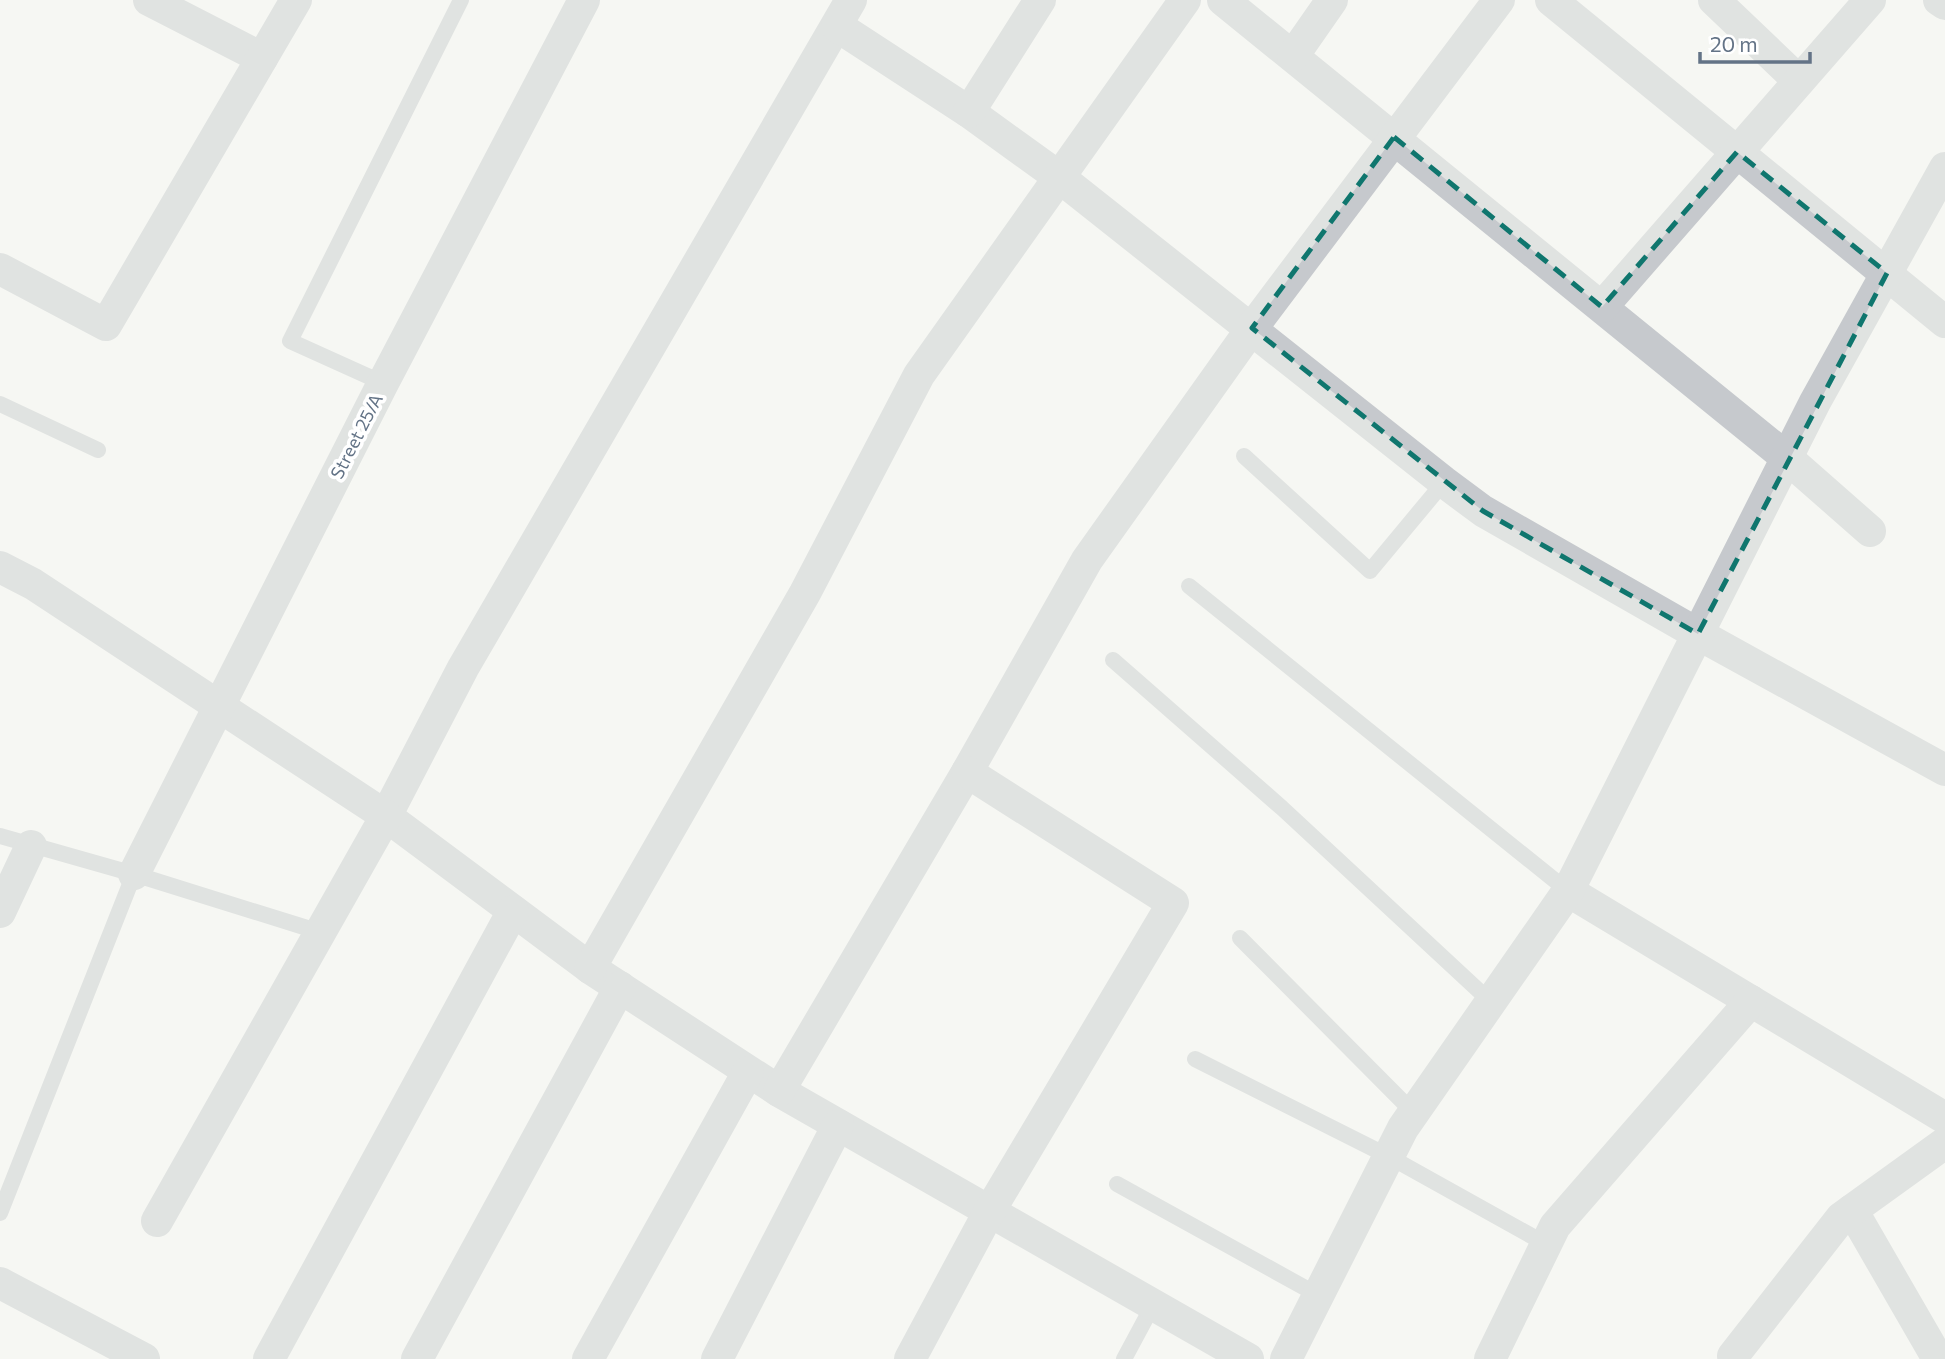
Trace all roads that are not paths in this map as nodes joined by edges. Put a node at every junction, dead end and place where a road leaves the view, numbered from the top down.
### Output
1 (149, 0) edge
2 (296, 0) edge
3 (461, 0) edge
4 (584, 0) edge
5 (1040, 0) edge
6 (1185, 0) edge
7 (1223, 0) edge
8 (1332, 0) edge
9 (1499, 0) edge
10 (1551, 0) edge
11 (1714, 0) edge
12 (1870, 0) edge
13 (1939, 0) edge
14 (1945, 4) edge
15 (844, 13) edge
16 (1293, 56) junction
17 (262, 58) junction
18 (1799, 81) junction
19 (969, 112) junction
20 (1394, 137) junction
21 (1737, 152) junction
22 (1945, 168) edge
23 (1059, 177) junction
24 (0, 269) edge
25 (1887, 273) junction
26 (1602, 307) junction
27 (1945, 322) edge
28 (1252, 328) junction
29 (383, 383) junction
30 (0, 404) edge
31 (98, 450) dead end
32 (1244, 456) dead end
33 (1787, 458) junction
34 (1444, 482) junction
35 (1870, 531) dead end
36 (0, 567) edge
37 (1189, 586) dead end
38 (1698, 634) junction
39 (1113, 660) dead end
40 (219, 706) junction
41 (1945, 770) edge
42 (967, 772) junction
43 (386, 816) junction
44 (0, 836) edge
45 (32, 846) junction
46 (134, 874) junction
47 (1569, 891) junction
48 (513, 911) junction
49 (0, 912) edge
50 (320, 932) junction
51 (1240, 938) dead end
52 (590, 968) junction
53 (620, 987) junction
54 (1751, 1001) junction
55 (1491, 1002) junction
56 (1195, 1059) dead end
57 (748, 1072) junction
58 (779, 1091) junction
59 (1414, 1113) junction
60 (1945, 1118) edge
61 (838, 1125) junction
62 (1945, 1143) edge
63 (1388, 1156) junction
64 (1117, 1184) dead end
65 (1852, 1210) junction
66 (989, 1212) junction
67 (0, 1213) edge
68 (157, 1222) dead end
69 (1546, 1244) junction
70 (0, 1283) edge
71 (1318, 1295) junction
72 (1153, 1305) junction
73 (1734, 1358) edge
74 (144, 1359) edge
75 (269, 1359) edge
76 (417, 1359) edge
77 (588, 1359) edge
78 (716, 1359) edge
79 (910, 1359) edge
80 (1124, 1359) edge
81 (1248, 1359) edge
82 (1286, 1359) edge
83 (1490, 1359) edge
84 (1938, 1359) edge

1 - 17 street
2 - 17 street
3 - 29 lane
4 - 29 street, Street 25/A
5 - 19 street
6 - 23 street
7 - 16 street
8 - 16 street
9 - 20 street
10 - 21 street
11 - 18 street
12 - 18 street
13 - 14 street
15 - 19 street
15 - 43 street
16 - 20 street
17 - 24 street
18 - 21 street
19 - 23 street
20 - 26 street
20 - 28 street
21 - 25 street
21 - 26 street
22 - 25 street
23 - 28 street
23 - 52 street
25 - 27 street
25 - 33 street
26 - 33 street
28 - 34 street
28 - 42 street
29 - 40 street, Street 25/A
30 - 31 lane
32 - 34 lane
33 - 35 street
33 - 38 street
34 - 38 street
36 - 40 street
37 - 47 lane
38 - 41 street
38 - 47 street
39 - 55 lane
40 - 43 street
40 - 46 street, Street 25/A
42 - 58 street
42 - 66 street
43 - 48 street
43 - 50 street
44 - 45 lane
45 - 46 lane
45 - 49 street
46 - 50 lane
46 - 67 lane
47 - 54 street
47 - 55 street
48 - 52 street
48 - 75 street
50 - 68 street
51 - 59 lane
52 - 53 street
53 - 57 street
53 - 76 street
54 - 60 street
54 - 69 street
55 - 59 street
56 - 63 lane
57 - 58 street
57 - 77 street
58 - 61 street
59 - 63 street
61 - 66 street
61 - 78 street
62 - 65 street
63 - 69 lane
63 - 71 street
64 - 71 lane
65 - 73 street
65 - 84 street
66 - 72 street
66 - 79 street
69 - 83 street
70 - 74 street
71 - 82 street
72 - 80 lane
72 - 81 street

